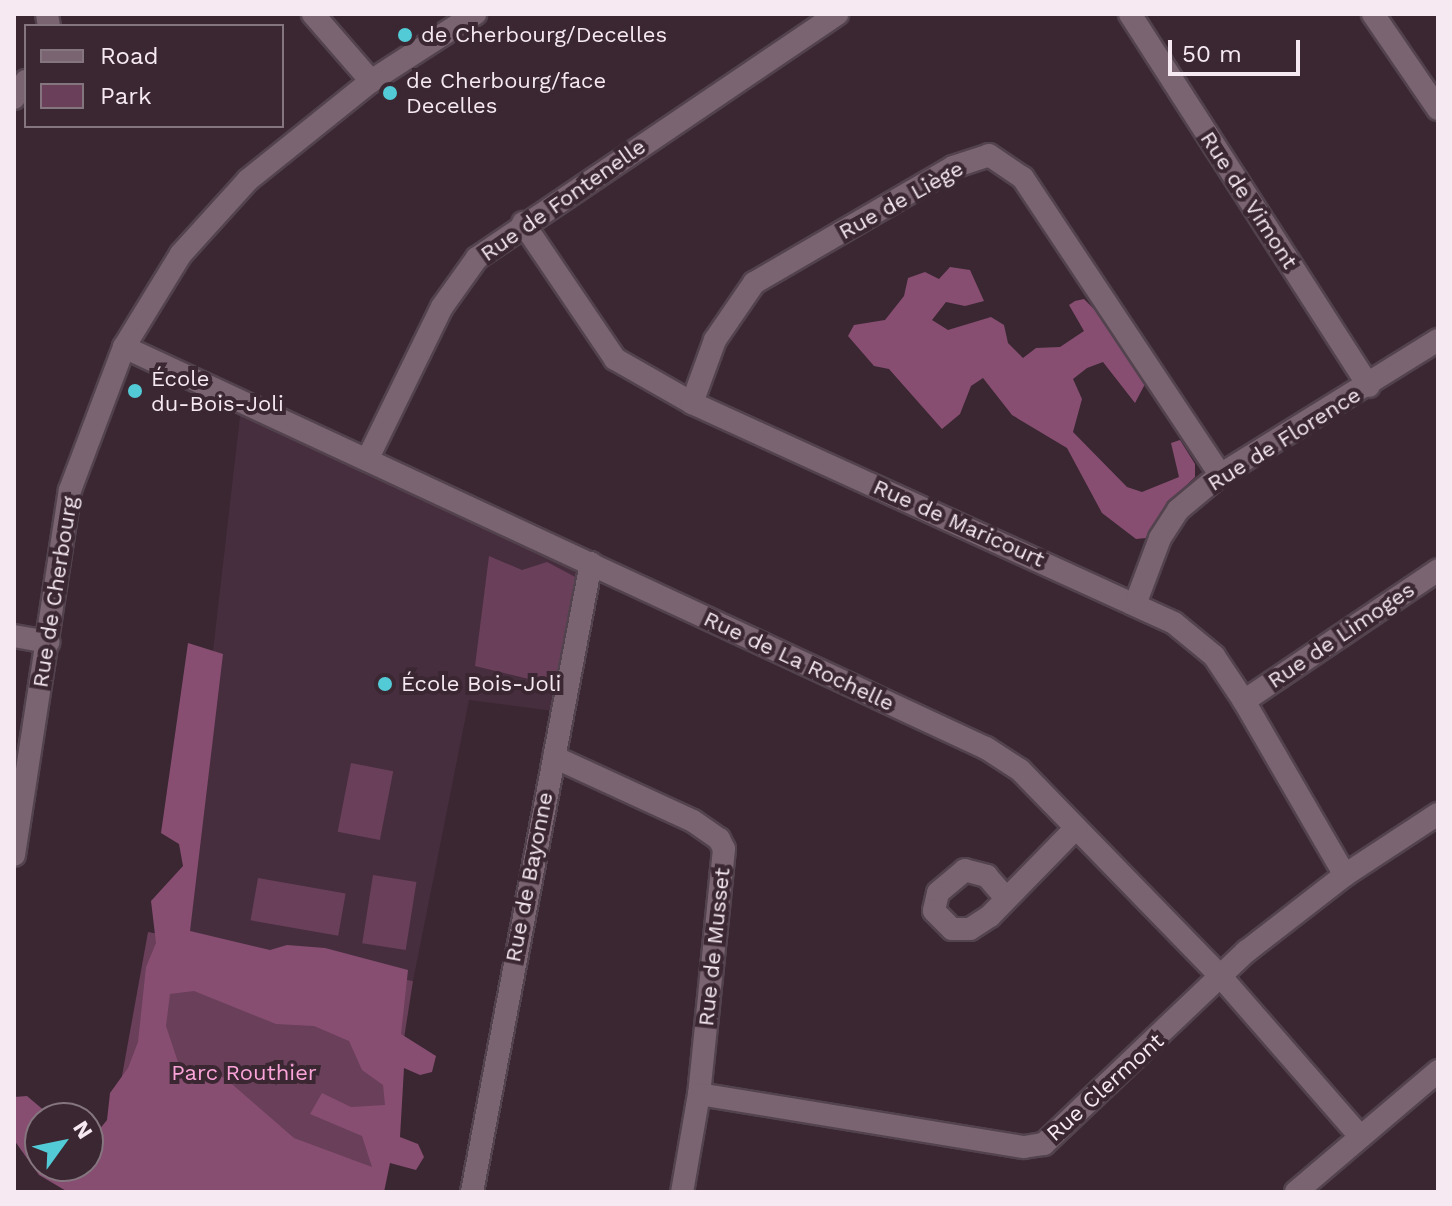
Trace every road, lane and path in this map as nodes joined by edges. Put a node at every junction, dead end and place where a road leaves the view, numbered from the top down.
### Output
1 (313, 14) edge
2 (475, 14) edge
3 (837, 14) edge
4 (1130, 14) edge
5 (1373, 14) edge
6 (371, 81) junction
7 (1438, 109) edge
8 (523, 223) junction
9 (1438, 340) edge
10 (124, 347) junction
11 (1369, 386) junction
12 (692, 403) junction
13 (368, 458) junction
14 (1220, 475) junction
15 (591, 563) junction
16 (1438, 570) edge
17 (1136, 602) junction
18 (14, 636) edge
19 (48, 642) junction
20 (1244, 701) junction
21 (554, 757) junction
22 (1438, 814) edge
23 (1076, 828) junction
24 (14, 855) edge
25 (1345, 875) junction
26 (1005, 897) dead end
27 (1222, 978) junction
28 (1438, 1071) edge
29 (699, 1094) junction
30 (1358, 1134) junction
31 (472, 1192) edge
32 (682, 1192) edge
33 (1296, 1192) edge

1 - 6 street
2 - 6 street, Rue de Cherbourg
3 - 8 street, Rue de Fontenelle
4 - 11 street, Rue de Vimont
5 - 7 street
6 - 10 street, Rue de Cherbourg
8 - 12 street, Rue de Maricourt
8 - 13 street, Rue de Fontenelle
9 - 11 street, Rue de Florence
10 - 13 street, Rue de La Rochelle
10 - 19 street, Rue de Cherbourg
11 - 14 street, Rue de Florence
12 - 14 street, Rue de Liège
12 - 17 street, Rue de Maricourt
13 - 15 street, Rue de La Rochelle
14 - 17 street, Rue de Florence
15 - 21 street, Rue de Bayonne
15 - 23 street, Rue de La Rochelle
16 - 20 street, Rue de Limoges
17 - 20 street, Rue de Maricourt
18 - 19 street
19 - 24 street, Rue de Cherbourg
20 - 25 street, Rue de Maricourt
21 - 29 street, Rue de Musset
21 - 31 street, Rue de Bayonne
22 - 25 street, Rue Clermont
23 - 26 street
23 - 27 street, Rue de La Rochelle
25 - 27 street, Rue Clermont
27 - 29 street, Rue Clermont
27 - 30 street, Rue de La Rochelle
28 - 30 street
29 - 32 street, Rue de Musset
30 - 33 street

